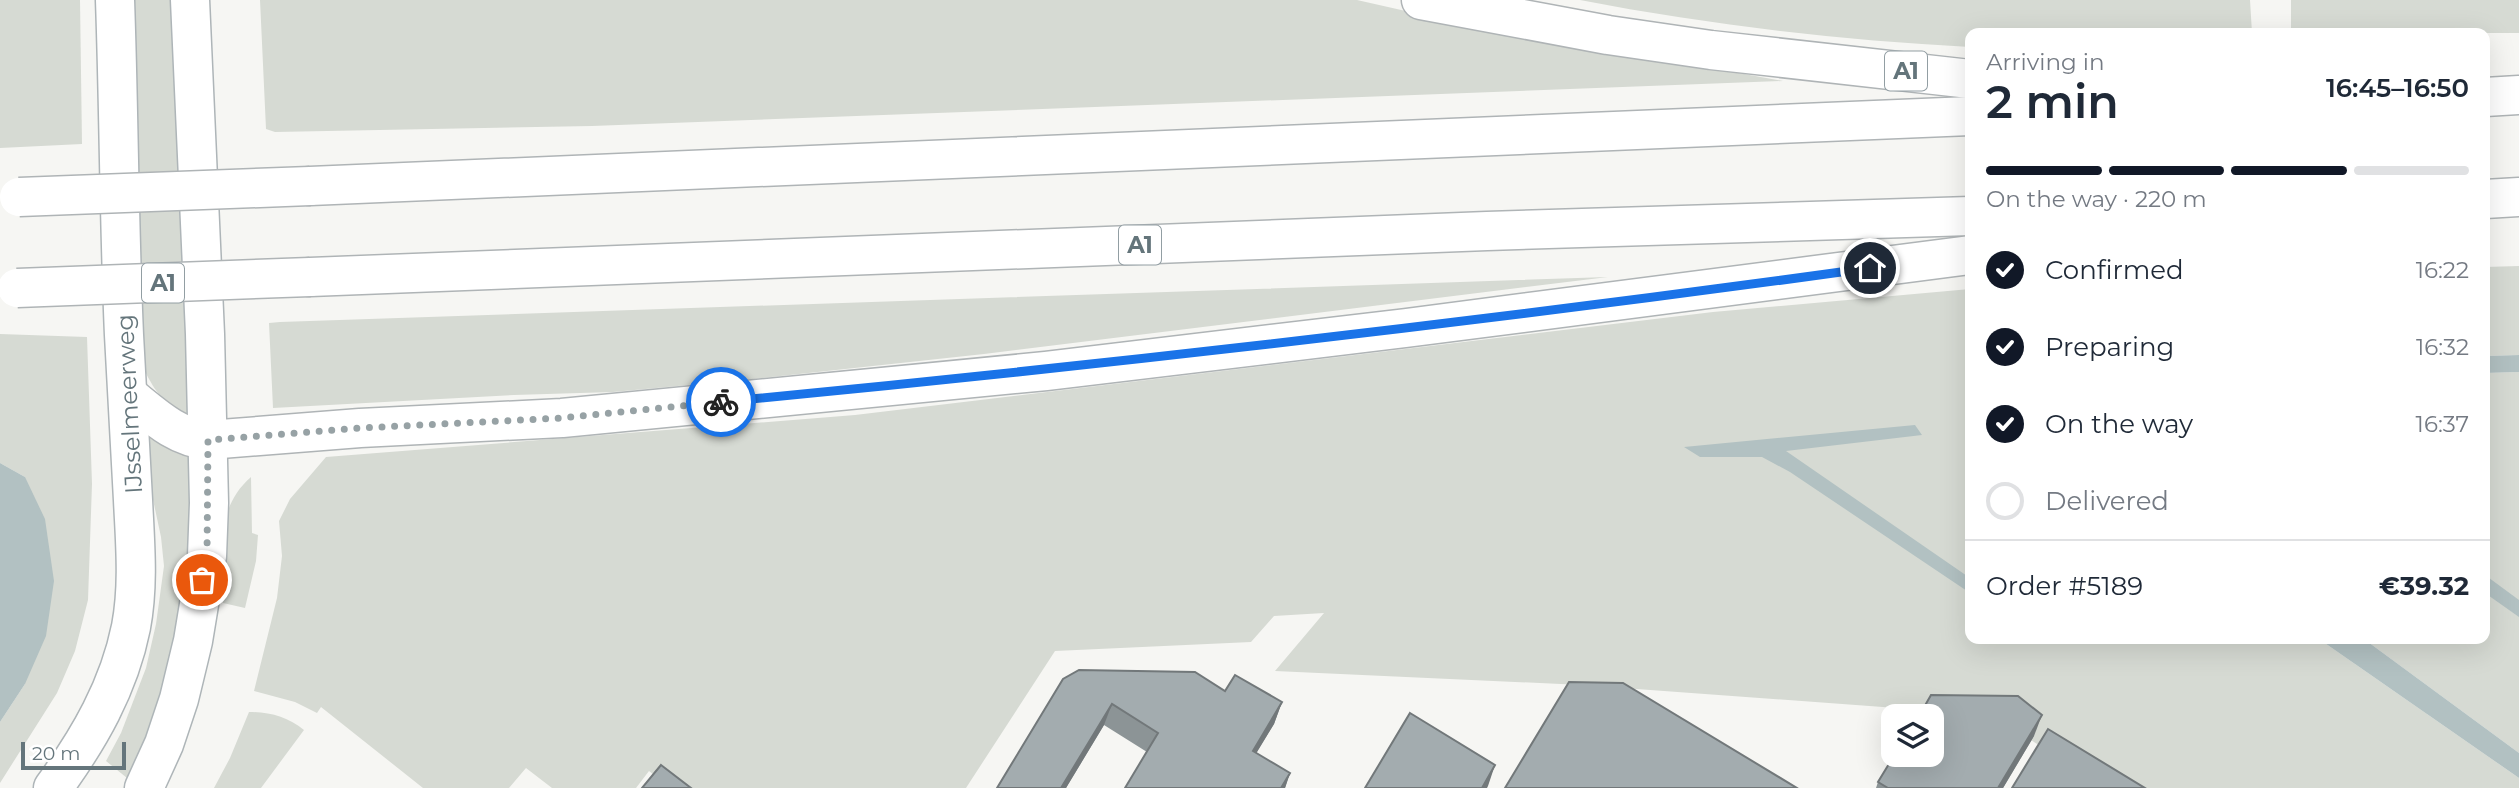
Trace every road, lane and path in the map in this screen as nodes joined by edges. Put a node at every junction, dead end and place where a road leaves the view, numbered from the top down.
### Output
1 (115, 0) edge
2 (190, 0) edge
3 (1421, 0) edge
4 (1965, 78) edge
5 (2519, 95) edge
6 (2490, 97) edge
7 (1965, 116) edge
8 (2519, 197) edge
9 (9, 198) edge
10 (2490, 199) edge
11 (1965, 216) edge
12 (1965, 256) edge
13 (8, 289) edge
14 (128, 395) junction
15 (208, 440) junction
16 (53, 788) edge
17 (144, 788) edge

1 - 14 main road, IJsselmeerweg
2 - 15 main road
3 - 4 main road, A1
5 - 6 main road
7 - 9 main road, A1, bridge
8 - 10 main road
11 - 13 main road, A1, bridge
12 - 15 main road
14 - 15 main road
14 - 16 main road, IJsselmeerweg
15 - 17 main road

